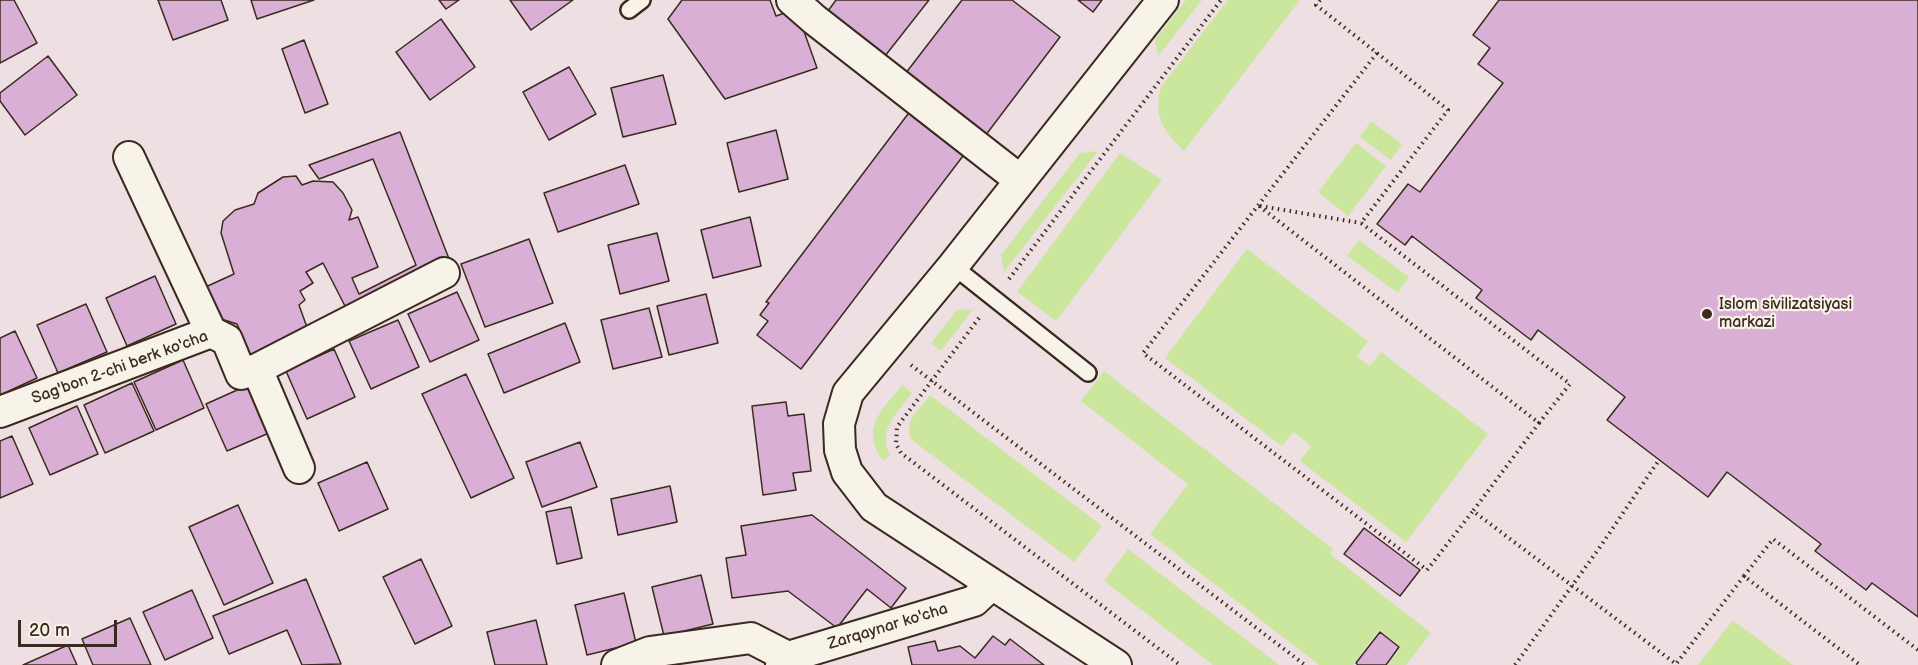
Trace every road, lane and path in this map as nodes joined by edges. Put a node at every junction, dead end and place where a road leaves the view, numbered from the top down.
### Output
1 (642, 0) edge
2 (792, 0) edge
3 (1163, 0) edge
4 (1320, 0) edge
5 (629, 10) dead end
6 (1377, 53) junction
7 (129, 157) dead end
8 (1020, 180) junction
9 (1259, 206) junction
10 (1361, 223) junction
11 (953, 266) junction
12 (444, 273) dead end
13 (211, 332) junction
14 (887, 346) junction
15 (257, 369) junction
16 (1088, 373) dead end
17 (0, 412) edge
18 (1539, 423) junction
19 (1659, 460) dead end
20 (299, 468) dead end
21 (1473, 511) junction
22 (1744, 576) junction
23 (992, 584) junction
24 (1572, 586) junction
25 (1918, 650) edge
26 (784, 661) edge
27 (1675, 664) edge
28 (617, 665) edge
29 (1116, 665) edge
30 (1305, 665) edge
31 (1515, 665) edge
32 (1860, 665) edge

1 - 5 lane
2 - 8 street
3 - 8 street
4 - 6 path
6 - 9 path
6 - 10 path
7 - 13 street
8 - 11 street
9 - 10 path
9 - 18 path
9 - 21 path
10 - 18 path
11 - 14 street
11 - 16 lane
12 - 15 street
13 - 15 street, Sag'bon 2-chi berk ko'cha
13 - 17 street, Sag'bon 2-chi berk ko'cha
14 - 23 street
14 - 30 path
15 - 20 street
18 - 21 path
19 - 24 path
21 - 24 path
22 - 25 path
22 - 27 path
22 - 32 path
23 - 26 street, Zarqaynar ko'cha
23 - 29 street
24 - 27 path
24 - 31 path
26 - 28 street

